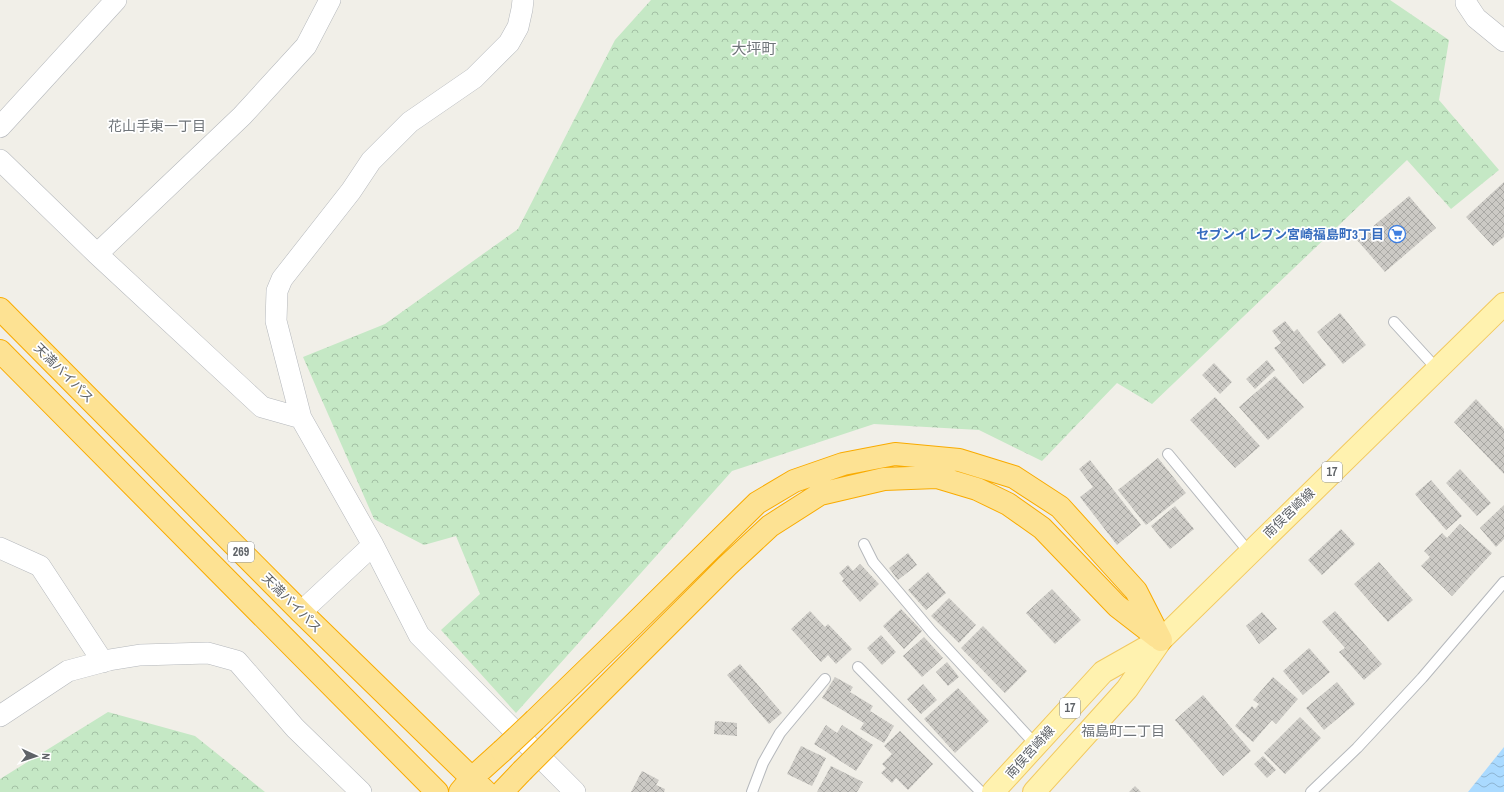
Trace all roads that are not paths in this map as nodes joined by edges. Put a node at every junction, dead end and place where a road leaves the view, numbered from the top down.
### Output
1 (116, 0) edge
2 (330, 0) edge
3 (522, 0) edge
4 (1466, 0) edge
5 (1504, 41) edge
6 (0, 127) edge
7 (0, 160) edge
8 (97, 254) junction
9 (0, 309) edge
10 (1502, 309) edge
11 (1394, 322) dead end
12 (0, 351) edge
13 (1437, 369) junction
14 (301, 418) junction
15 (1168, 454) dead end
16 (864, 544) dead end
17 (373, 545) junction
18 (0, 548) edge
19 (1249, 552) junction
20 (1504, 582) edge
21 (301, 612) junction
22 (1161, 640) junction
23 (103, 662) junction
24 (858, 667) dead end
25 (825, 679) dead end
26 (0, 716) edge
27 (1036, 745) junction
28 (473, 787) edge
29 (361, 792) edge
30 (437, 792) edge
31 (502, 792) edge
32 (575, 792) edge
33 (752, 792) edge
34 (981, 792) edge
35 (993, 792) edge
36 (1034, 792) edge
37 (1311, 792) edge

1 - 6 street
2 - 8 street
3 - 14 street
4 - 5 street
7 - 8 street
8 - 14 street
9 - 21 highway, 天満バイパス / 269
10 - 13 main road, 南俣宮崎線 / 17
11 - 13 lane
12 - 30 highway, 269
13 - 19 main road, 南俣宮崎線 / 17
14 - 17 street
15 - 19 lane
16 - 27 lane
17 - 21 street
17 - 32 street
18 - 23 street
19 - 22 main road, 南俣宮崎線 / 17
20 - 37 lane
21 - 28 highway, 天満バイパス / 269
22 - 27 main road, 南俣宮崎線 / 17
22 - 28 highway, bridge
22 - 31 highway, bridge
22 - 36 main road, 南俣宮崎線 / 17
23 - 26 street
23 - 29 street
24 - 34 lane
25 - 33 lane
27 - 35 main road, 南俣宮崎線 / 17

